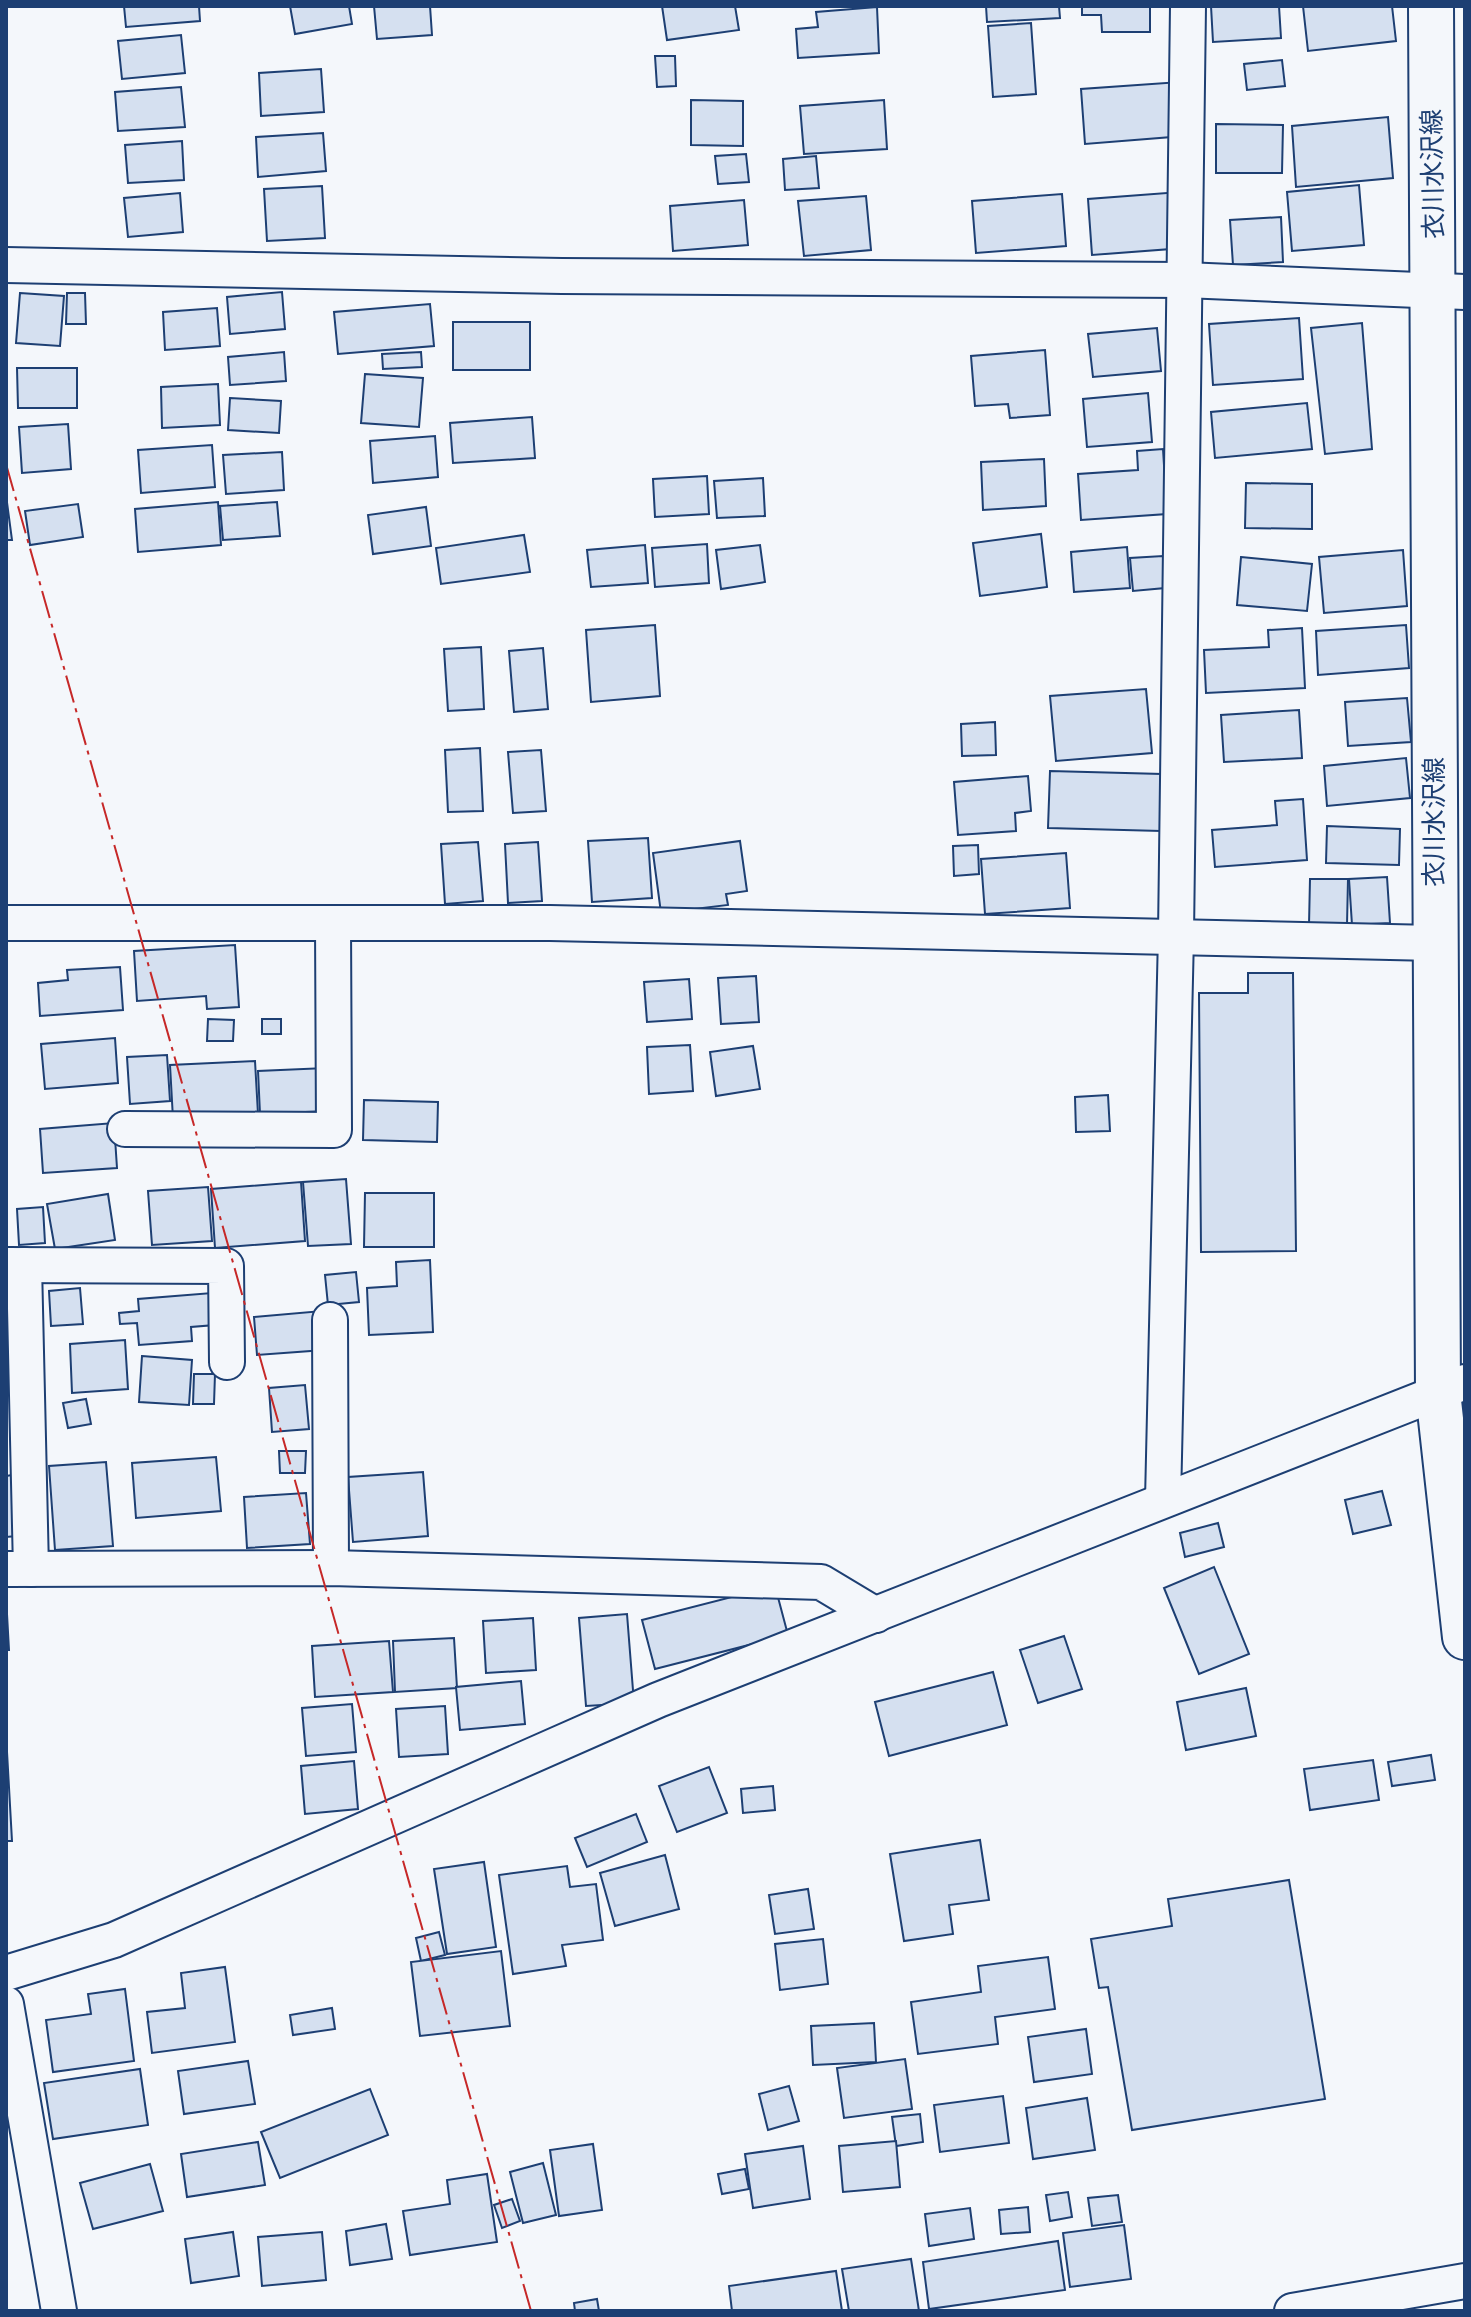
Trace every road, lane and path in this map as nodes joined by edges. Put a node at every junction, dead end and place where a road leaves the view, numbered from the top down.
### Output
1 (1188, 6) edge
2 (1431, 6) edge
3 (6, 265) edge
4 (1185, 280) junction
5 (1450, 290) edge
6 (6, 923) edge
7 (333, 923) junction
8 (1176, 935) junction
9 (1434, 943) junction
10 (125, 1129) dead end
11 (15, 1265) edge
12 (330, 1320) dead end
13 (227, 1362) dead end
14 (1451, 1387) edge
15 (1163, 1500) junction
16 (331, 1568) junction
17 (18, 1569) edge
18 (876, 1615) junction
19 (1465, 1637) edge
20 (6, 1973) edge
21 (6, 2004) edge
22 (1465, 2281) edge
23 (59, 2311) edge
24 (1292, 2311) edge

1 - 4 street
2 - 5 main road, 衣川水沢線
3 - 4 street
4 - 5 street
4 - 8 street
5 - 9 main road, 衣川水沢線
6 - 7 street
7 - 8 street
7 - 10 street
8 - 9 street
8 - 15 street
9 - 14 main road, 衣川水沢線
11 - 13 street
11 - 17 street
12 - 16 street
14 - 15 street
14 - 19 main road, 衣川水沢線
15 - 18 street
16 - 17 street
16 - 18 street
18 - 20 street
21 - 23 street
22 - 24 street

